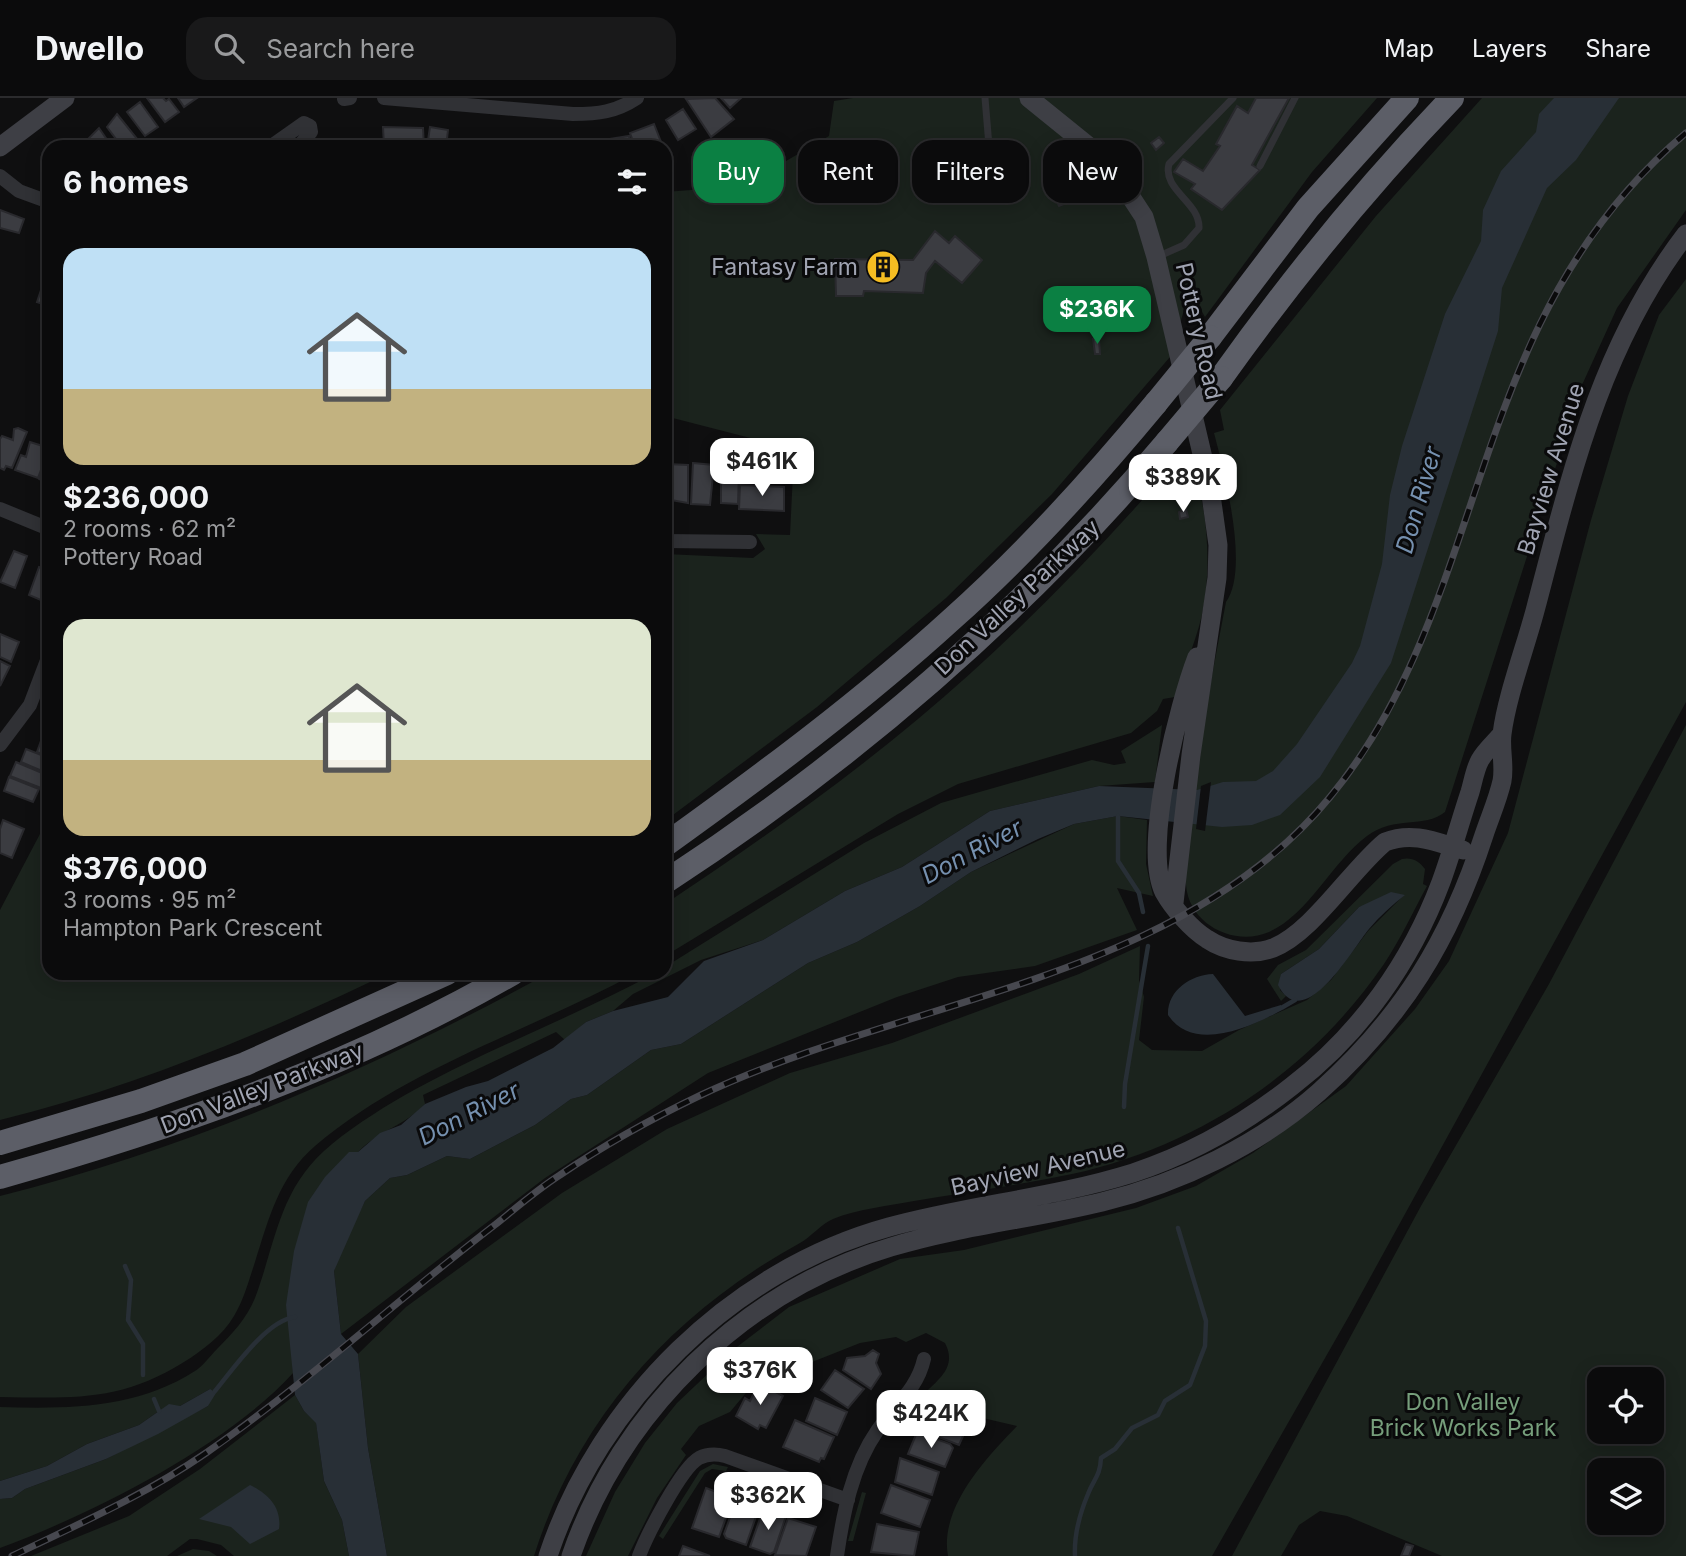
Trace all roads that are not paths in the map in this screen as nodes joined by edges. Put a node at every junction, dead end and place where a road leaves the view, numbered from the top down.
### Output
1 (65, 98) edge
2 (350, 98) edge
3 (384, 98) edge
4 (637, 98) edge
5 (985, 98) edge
6 (1029, 98) edge
7 (1233, 98) edge
8 (1295, 98) edge
9 (1407, 98) edge
10 (1452, 98) edge
11 (344, 99) edge
12 (280, 140) edge
13 (304, 140) edge
14 (988, 140) edge
15 (0, 147) edge
16 (1260, 166) dead end
17 (0, 176) edge
18 (42, 199) edge
19 (1686, 234) edge
20 (1156, 257) junction
21 (0, 509) edge
22 (42, 526) edge
23 (672, 541) edge
24 (750, 542) dead end
25 (1210, 623) junction
26 (42, 673) edge
27 (1502, 734) junction
28 (0, 745) edge
29 (672, 840) edge
30 (1452, 847) junction
31 (1478, 854) junction
32 (672, 876) edge
33 (1174, 904) junction
34 (431, 980) edge
35 (501, 980) edge
36 (0, 1143) edge
37 (0, 1177) edge
38 (924, 1359) dead end
39 (848, 1500) junction
40 (548, 1556) edge
41 (571, 1556) edge
42 (639, 1556) edge
43 (837, 1556) edge

1 - 15 main road
2 - 11 street
3 - 4 street
5 - 14 lane
6 - 20 main road, Pottery Road
7 - 20 lane
8 - 16 lane
9 - 29 highway, Don Valley Parkway, bridge
10 - 32 highway, Don Valley Parkway, bridge
12 - 13 street
17 - 18 street
19 - 27 main road, Bayview Avenue
20 - 25 main road, Pottery Road
21 - 22 street
23 - 24 street
25 - 33 main road, Pottery Road
25 - 33 main road, Pottery Road
26 - 28 street
27 - 30 main road, Bayview Avenue
27 - 31 main road, Bayview Avenue
30 - 31 main road, Pottery Road
30 - 33 main road, Pottery Road
30 - 40 main road, Bayview Avenue
31 - 41 main road, Bayview Avenue
34 - 36 highway, Don Valley Parkway
35 - 37 highway, Don Valley Parkway
38 - 39 street
39 - 42 street
39 - 43 street

